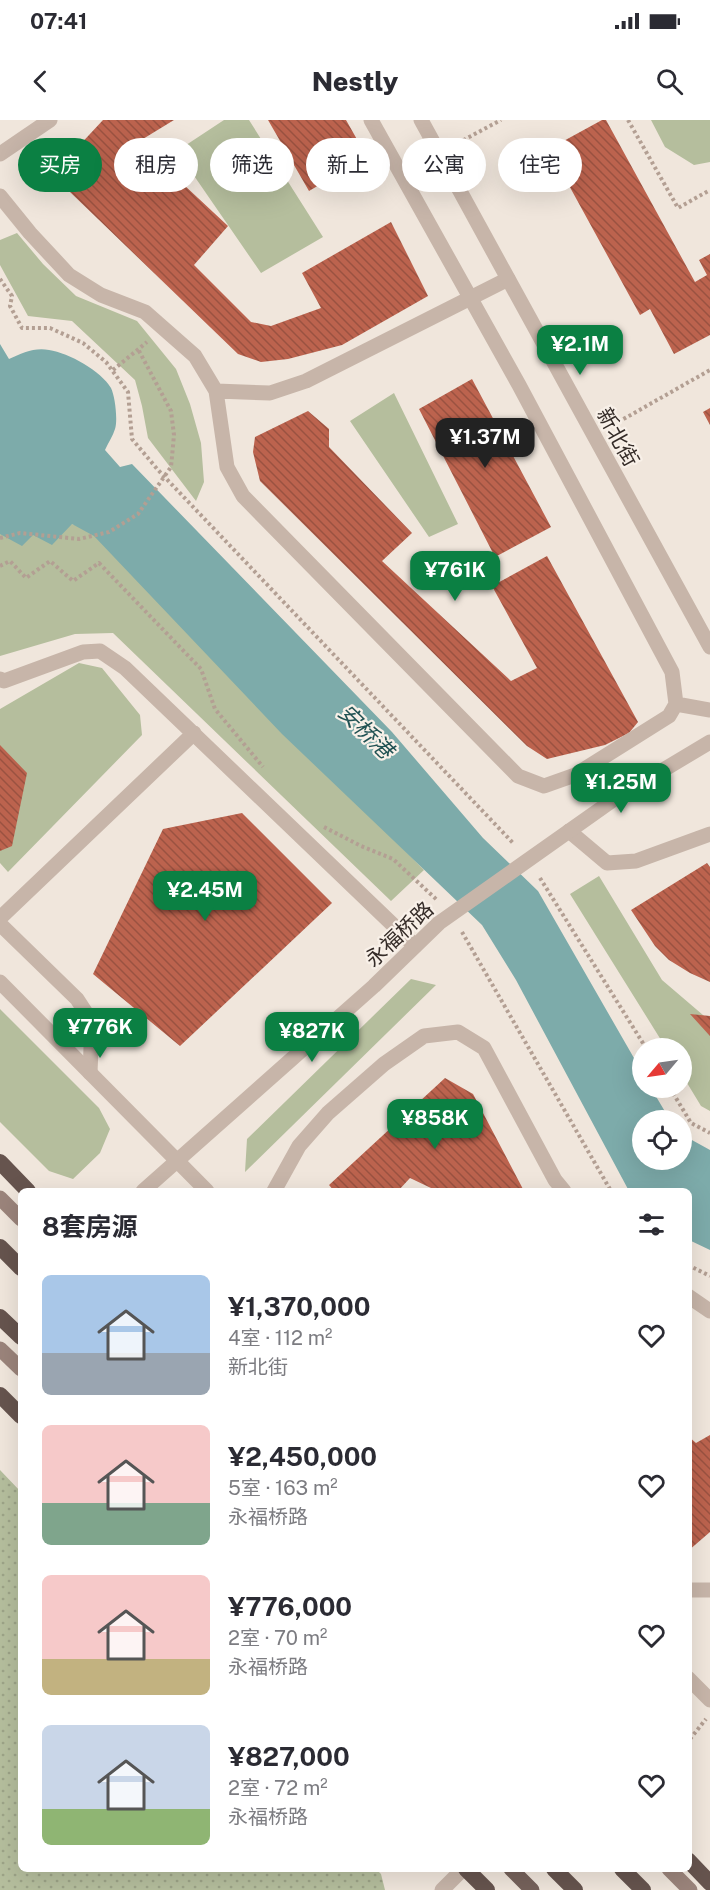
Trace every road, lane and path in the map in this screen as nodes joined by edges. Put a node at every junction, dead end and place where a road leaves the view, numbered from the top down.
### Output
1 (50, 120) edge
2 (371, 120) edge
3 (421, 120) edge
4 (501, 120) edge
5 (628, 120) edge
6 (431, 138) edge
7 (468, 138) edge
8 (0, 154) edge
9 (710, 190) edge
10 (460, 192) edge
11 (0, 196) edge
12 (0, 279) edge
13 (508, 279) junction
14 (471, 299) junction
15 (163, 328) junction
16 (138, 349) junction
17 (113, 370) junction
18 (710, 370) edge
19 (216, 391) junction
20 (594, 435) junction
21 (0, 538) edge
22 (0, 566) edge
23 (710, 647) edge
24 (0, 679) edge
25 (676, 704) junction
26 (710, 710) edge
27 (194, 733) junction
28 (710, 742) edge
29 (270, 774) dead end
30 (322, 826) dead end
31 (569, 831) junction
32 (710, 834) edge
33 (524, 862) junction
34 (455, 911) junction
35 (0, 918) edge
36 (0, 924) edge
37 (415, 946) junction
38 (0, 982) edge
39 (639, 1038) edge
40 (90, 1073) junction
41 (676, 1098) edge
42 (710, 1133) edge
43 (177, 1160) junction
44 (0, 1162) edge
45 (25, 1188) edge
46 (146, 1188) edge
47 (204, 1188) edge
48 (277, 1188) edge
49 (562, 1188) edge
50 (609, 1188) edge
51 (0, 1198) edge
52 (18, 1216) edge
53 (0, 1247) edge
54 (18, 1265) edge
55 (692, 1267) edge
56 (710, 1276) edge
57 (692, 1299) edge
58 (710, 1311) edge
59 (0, 1317) edge
60 (18, 1334) edge
61 (0, 1349) edge
62 (18, 1367) edge
63 (0, 1395) edge
64 (18, 1413) edge
65 (692, 1590) edge
66 (710, 1590) edge
67 (692, 1682) edge
68 (710, 1700) edge
69 (710, 1714) edge
70 (692, 1736) edge
71 (692, 1864) edge
72 (462, 1872) edge
73 (468, 1872) edge
74 (515, 1872) edge
75 (557, 1872) edge
76 (625, 1872) edge
77 (672, 1872) edge
78 (707, 1880) edge
79 (442, 1890) edge
80 (487, 1890) edge
81 (532, 1890) edge
82 (575, 1890) edge
83 (643, 1890) edge
84 (690, 1890) edge

1 - 8 street
2 - 14 street
3 - 6 street, 新北街
4 - 7 path
5 - 9 path
10 - 13 street, 新北街
11 - 15 street
12 - 17 path
13 - 14 street
13 - 20 street, 新北街
14 - 19 street
14 - 25 street
15 - 16 path
15 - 19 street
16 - 17 path
16 - 21 path
17 - 33 path
18 - 20 path
19 - 25 street
20 - 23 street, 新北街
22 - 29 path
24 - 27 street
25 - 26 street
27 - 35 street
27 - 37 street
28 - 31 street, 永福桥路
30 - 34 path
31 - 32 street
31 - 33 street, 永福桥路
33 - 34 street, 永福桥路
33 - 39 path
34 - 37 street, 永福桥路
34 - 50 path
36 - 40 street
37 - 43 street, 永福桥路
38 - 40 street
40 - 43 street
41 - 42 path
43 - 46 street, 永福桥路
43 - 47 street
44 - 45 highway
48 - 49 street
51 - 52 main road
53 - 54 highway
55 - 56 path
57 - 58 street
59 - 60 highway
61 - 62 main road
63 - 64 highway
65 - 66 street
67 - 68 street
69 - 70 path
71 - 78 highway
72 - 79 street
73 - 80 highway
74 - 81 main road
75 - 82 highway
76 - 83 highway
77 - 84 main road

